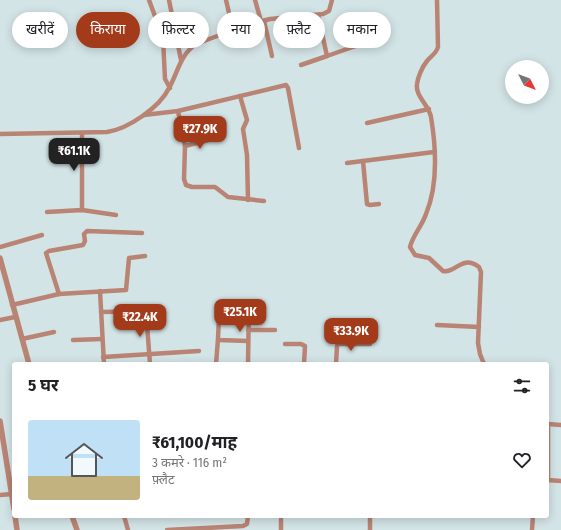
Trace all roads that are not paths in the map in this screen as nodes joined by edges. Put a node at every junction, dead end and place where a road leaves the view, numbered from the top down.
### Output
1 (148, 0) edge
2 (169, 0) edge
3 (226, 0) edge
4 (255, 0) edge
5 (332, 0) edge
6 (437, 0) edge
7 (229, 12) edge
8 (259, 12) edge
9 (325, 13) edge
10 (265, 32) edge
11 (217, 36) edge
12 (324, 48) edge
13 (349, 48) edge
14 (272, 56) dead end
15 (326, 56) junction
16 (181, 60) junction
17 (301, 65) dead end
18 (170, 88) junction
19 (240, 96) junction
20 (428, 109) junction
21 (178, 111) junction
22 (144, 115) junction
23 (367, 123) dead end
24 (82, 133) junction
25 (0, 134) edge
26 (212, 139) dead end
27 (185, 146) junction
28 (299, 148) dead end
29 (434, 152) junction
30 (363, 161) junction
31 (347, 163) dead end
32 (248, 200) junction
33 (264, 201) dead end
34 (379, 204) dead end
35 (82, 210) junction
36 (47, 212) dead end
37 (116, 215) dead end
38 (142, 233) dead end
39 (42, 235) dead end
40 (0, 247) edge
41 (145, 256) dead end
42 (0, 258) edge
43 (100, 291) junction
44 (59, 294) junction
45 (249, 302) dead end
46 (12, 305) junction
47 (146, 311) junction
48 (154, 311) dead end
49 (101, 312) junction
50 (16, 317) junction
51 (219, 318) dead end
52 (0, 320) edge
53 (436, 325) dead end
54 (479, 327) junction
55 (248, 330) junction
56 (275, 330) dead end
57 (54, 332) dead end
58 (22, 339) junction
59 (102, 339) junction
60 (218, 339) junction
61 (73, 340) dead end
62 (248, 341) junction
63 (285, 344) dead end
64 (370, 344) dead end
65 (199, 351) dead end
66 (149, 354) junction
67 (103, 357) junction
68 (28, 362) edge
69 (104, 362) edge
70 (150, 362) edge
71 (216, 362) edge
72 (248, 362) edge
73 (304, 362) edge
74 (336, 362) edge
75 (483, 362) edge
76 (0, 421) edge
77 (549, 423) edge
78 (561, 425) edge
79 (549, 480) edge
80 (561, 481) edge
81 (12, 494) joint
82 (0, 495) edge
83 (15, 518) edge
84 (73, 518) edge
85 (125, 518) edge
86 (248, 518) edge
87 (370, 518) edge
88 (533, 518) edge
89 (281, 519) dead end
90 (209, 529) edge
91 (17, 530) edge
92 (77, 530) edge
93 (128, 530) edge
94 (167, 530) edge
95 (282, 530) edge
96 (370, 530) edge
97 (532, 530) edge

1 - 18 street
2 - 16 street
3 - 7 street
4 - 8 street
5 - 9 street
6 - 20 street
10 - 14 street
11 - 16 street
12 - 15 street
13 - 15 street
15 - 17 street
16 - 18 street
18 - 22 street
19 - 21 street
19 - 28 street
19 - 32 street
20 - 23 street
20 - 29 street
21 - 22 street
21 - 27 street
22 - 24 street
24 - 25 street
24 - 35 street
26 - 27 street
27 - 32 street
29 - 30 street
29 - 54 street
30 - 31 street
30 - 34 street
32 - 33 street
35 - 36 street
35 - 37 street
38 - 44 street
39 - 40 street
41 - 43 street
42 - 46 street
43 - 44 street
43 - 49 street
44 - 46 street
45 - 55 street
46 - 50 street
47 - 48 street
47 - 49 street
47 - 66 street
49 - 59 street
50 - 52 street
50 - 58 street
51 - 60 street
53 - 54 street
54 - 75 street
55 - 56 street
55 - 62 street
57 - 58 street
58 - 68 street
59 - 61 street
59 - 67 street
60 - 62 street
60 - 71 street
62 - 72 street
63 - 73 street
64 - 74 street
65 - 66 street
66 - 67 street
66 - 70 street
67 - 69 street
76 - 81 street
77 - 78 street
79 - 80 street
81 - 82 street
83 - 91 street
84 - 92 street
85 - 93 street
86 - 90 street
87 - 96 street
88 - 97 street
89 - 95 street
90 - 94 street

